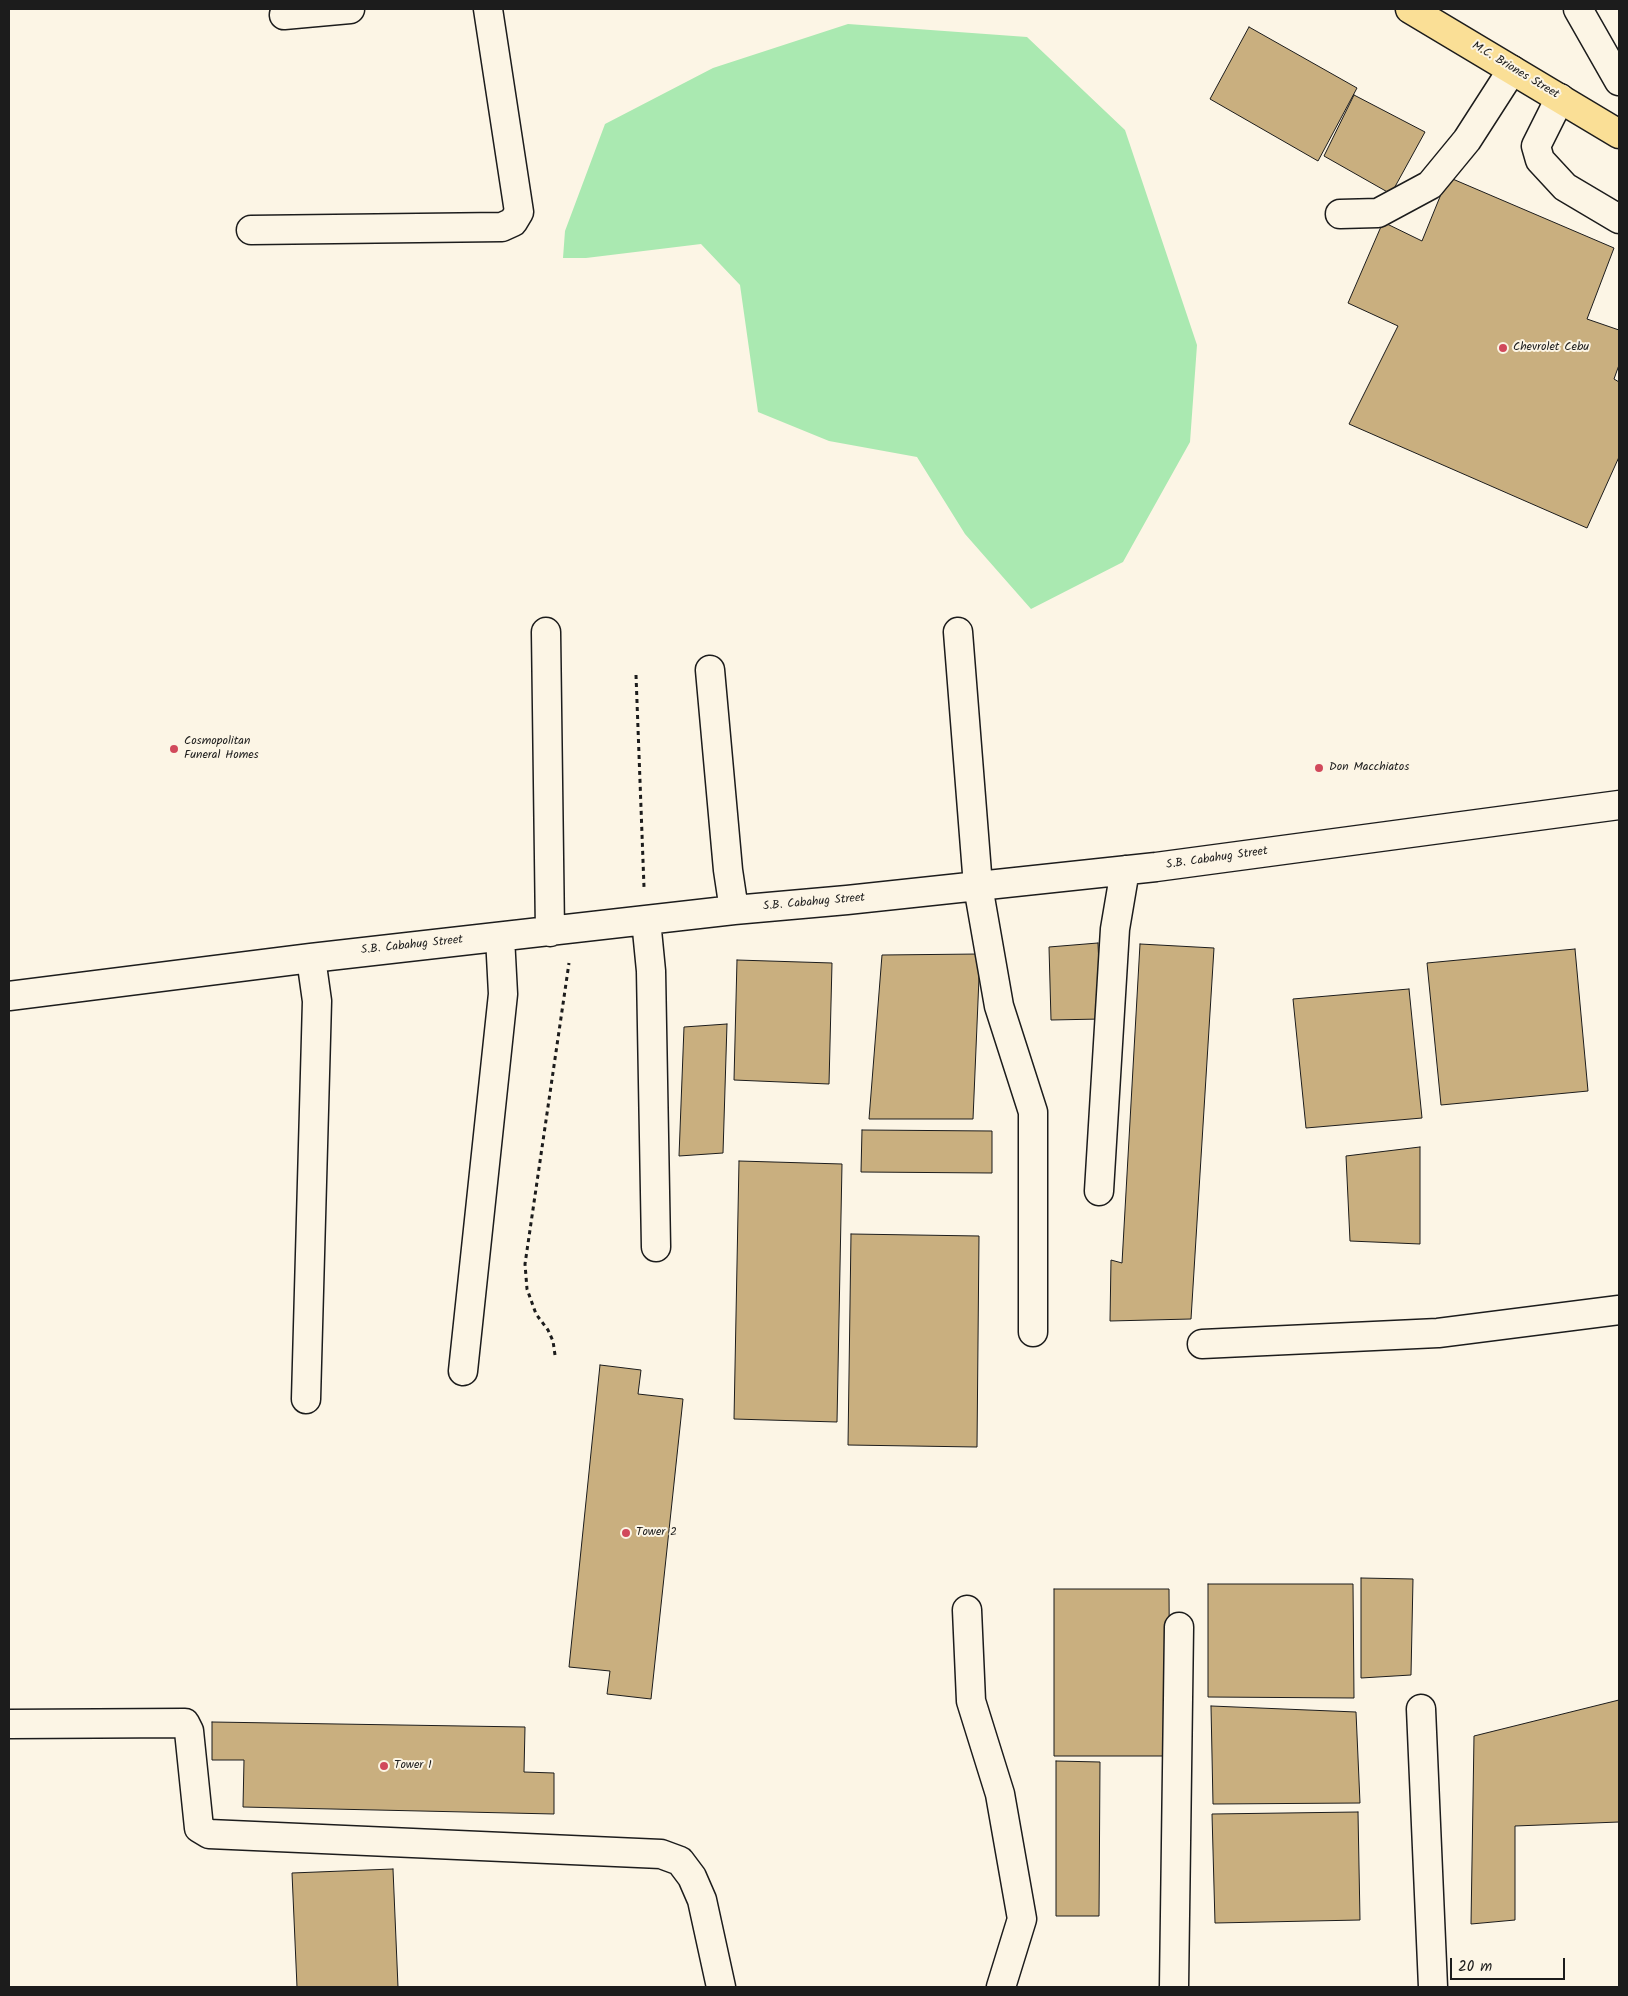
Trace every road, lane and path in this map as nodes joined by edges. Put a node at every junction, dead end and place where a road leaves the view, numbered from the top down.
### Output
1 (350, 9) edge
2 (488, 9) edge
3 (1410, 9) edge
4 (1578, 9) edge
5 (284, 15) dead end
6 (1512, 70) junction
7 (1619, 81) edge
8 (1560, 98) junction
9 (1619, 134) edge
10 (1340, 214) dead end
11 (1619, 219) edge
12 (251, 230) dead end
13 (546, 632) dead end
14 (958, 632) dead end
15 (710, 670) dead end
16 (636, 675) dead end
17 (1619, 805) edge
18 (1125, 870) junction
19 (978, 886) junction
20 (734, 910) junction
21 (646, 920) junction
22 (550, 932) junction
23 (500, 937) junction
24 (311, 958) junction
25 (568, 969) dead end
26 (9, 996) edge
27 (1099, 1191) dead end
28 (656, 1248) dead end
29 (1619, 1310) edge
30 (1033, 1332) dead end
31 (1202, 1344) dead end
32 (555, 1355) dead end
33 (464, 1371) dead end
34 (306, 1399) dead end
35 (967, 1610) dead end
36 (1180, 1628) dead end
37 (1421, 1709) dead end
38 (9, 1724) edge
39 (721, 1987) edge
40 (1001, 1987) edge
41 (1174, 1987) edge
42 (1433, 1987) edge

1 - 5 street
2 - 12 street
3 - 6 main road, M.C. Briones Street
4 - 7 street
6 - 8 main road, M.C. Briones Street
6 - 10 street
8 - 9 main road, M.C. Briones Street
8 - 11 street
13 - 22 street
14 - 19 street
15 - 20 street
16 - 21 path
17 - 18 street, S.B. Cabahug Street
18 - 19 street, S.B. Cabahug Street
18 - 27 street
19 - 20 street, S.B. Cabahug Street
19 - 30 street
20 - 21 street, S.B. Cabahug Street
21 - 22 street, S.B. Cabahug Street
21 - 28 street
22 - 23 street, S.B. Cabahug Street
23 - 24 street, S.B. Cabahug Street
23 - 33 street
24 - 26 street, S.B. Cabahug Street
24 - 34 street
25 - 32 path
29 - 31 street
35 - 40 street
36 - 41 street
37 - 42 street
38 - 39 street

